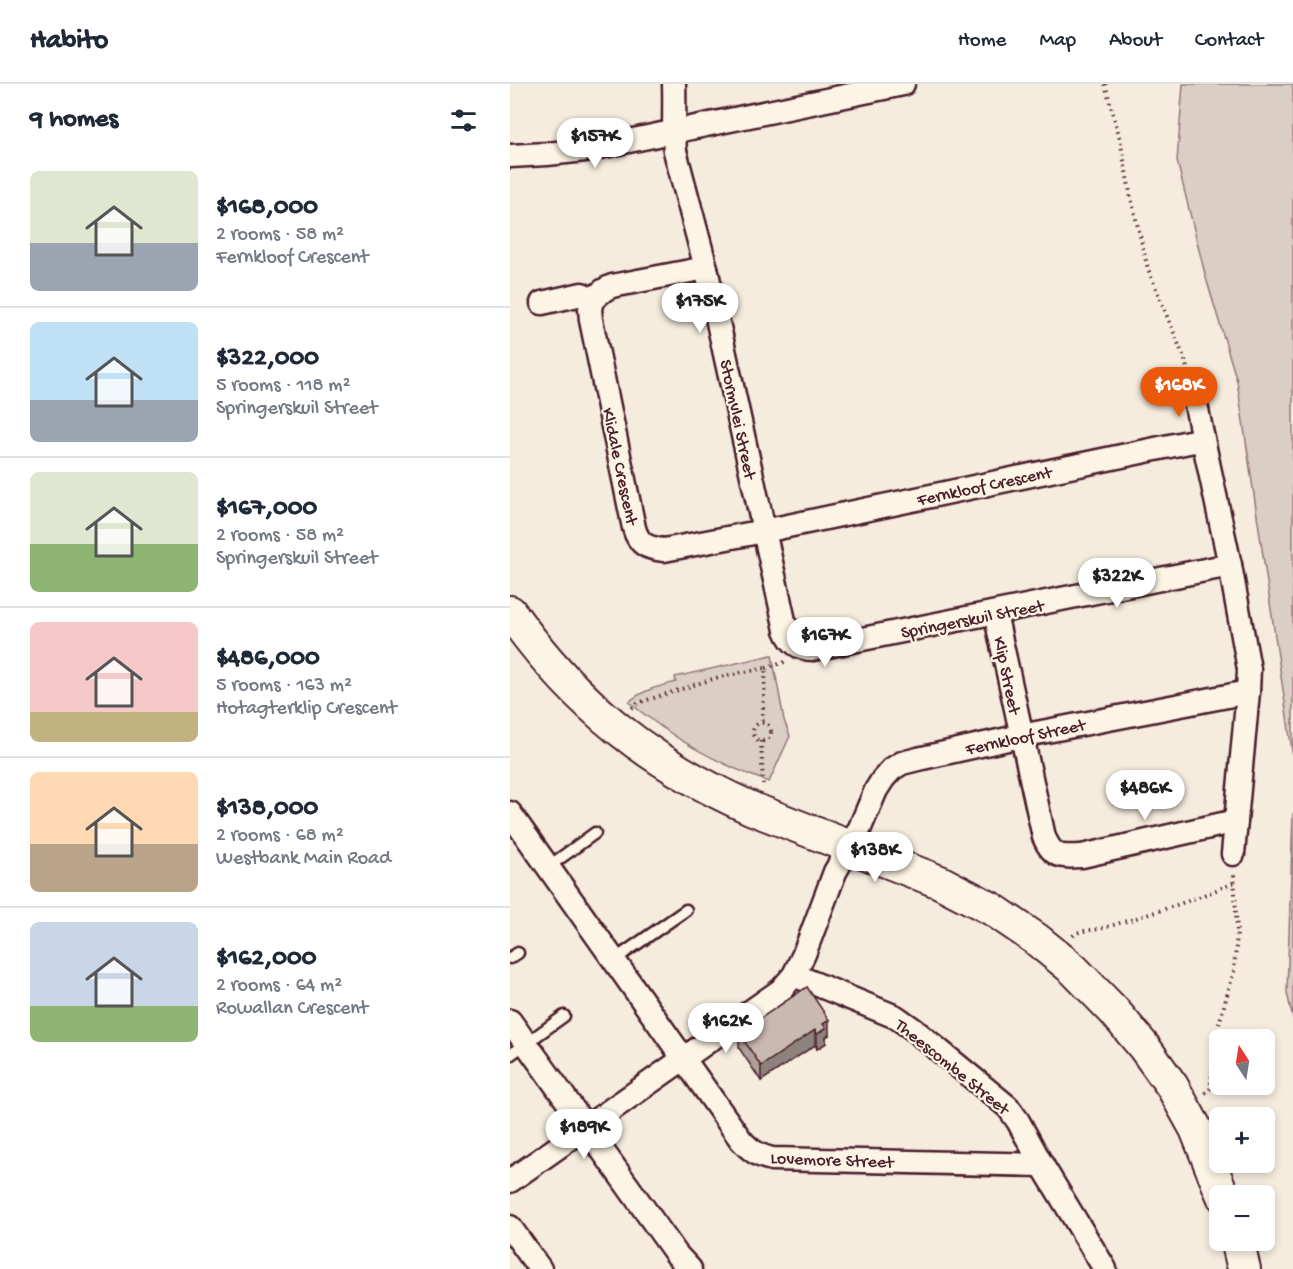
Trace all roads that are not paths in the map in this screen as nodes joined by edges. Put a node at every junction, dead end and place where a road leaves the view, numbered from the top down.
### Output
1 (674, 84) edge
2 (903, 84) edge
3 (674, 132) junction
4 (510, 156) edge
5 (706, 268) junction
6 (592, 300) junction
7 (542, 303) dead end
8 (1193, 390) road end
9 (1203, 439) junction
10 (764, 531) junction
11 (1230, 566) junction
12 (510, 612) edge
13 (995, 613) junction
14 (1248, 692) junction
15 (1021, 736) junction
16 (510, 813) edge
17 (1236, 821) junction
18 (595, 833) dead end
19 (850, 847) junction
20 (1233, 854) road end
21 (548, 867) junction
22 (686, 910) dead end
23 (614, 960) junction
24 (794, 975) junction
25 (564, 1016) dead end
26 (510, 1021) edge
27 (518, 1049) edge
28 (684, 1058) junction
29 (586, 1128) junction
30 (1042, 1165) junction
31 (510, 1181) edge
32 (1219, 1185) edge
33 (510, 1227) edge
34 (1240, 1251) edge
35 (540, 1269) edge
36 (690, 1269) edge
37 (1105, 1269) edge
38 (1244, 1269) edge

1 - 3 street, Stormvlei Street
2 - 3 street
3 - 4 street
3 - 5 street, Stormvlei Street
5 - 6 street
5 - 10 street, Stormvlei Street
6 - 7 street
6 - 10 street, Klidale Crescent
8 - 9 street
9 - 10 street, Fernkloof Crescent
9 - 11 street
10 - 13 street, Springerskuil Street
11 - 13 street, Springerskuil Street
11 - 14 street
12 - 19 street
13 - 15 street, Klip Street
14 - 15 street, Fernkloof Street
14 - 17 street
15 - 17 street, Klip Street
15 - 19 street, Fernkloof Street
16 - 21 street, Lovemore Street
17 - 20 street
18 - 21 lane
19 - 24 street, Fernkloof Street
19 - 32 street
21 - 23 street, Lovemore Street
22 - 23 lane
23 - 28 street, Lovemore Street
24 - 28 street
24 - 30 street, Theescombe Street
25 - 27 lane
26 - 27 street
27 - 29 street
28 - 29 street
28 - 30 street, Lovemore Street
29 - 31 street
29 - 36 street
30 - 37 street, Theescombe Street
33 - 35 street
34 - 38 street

